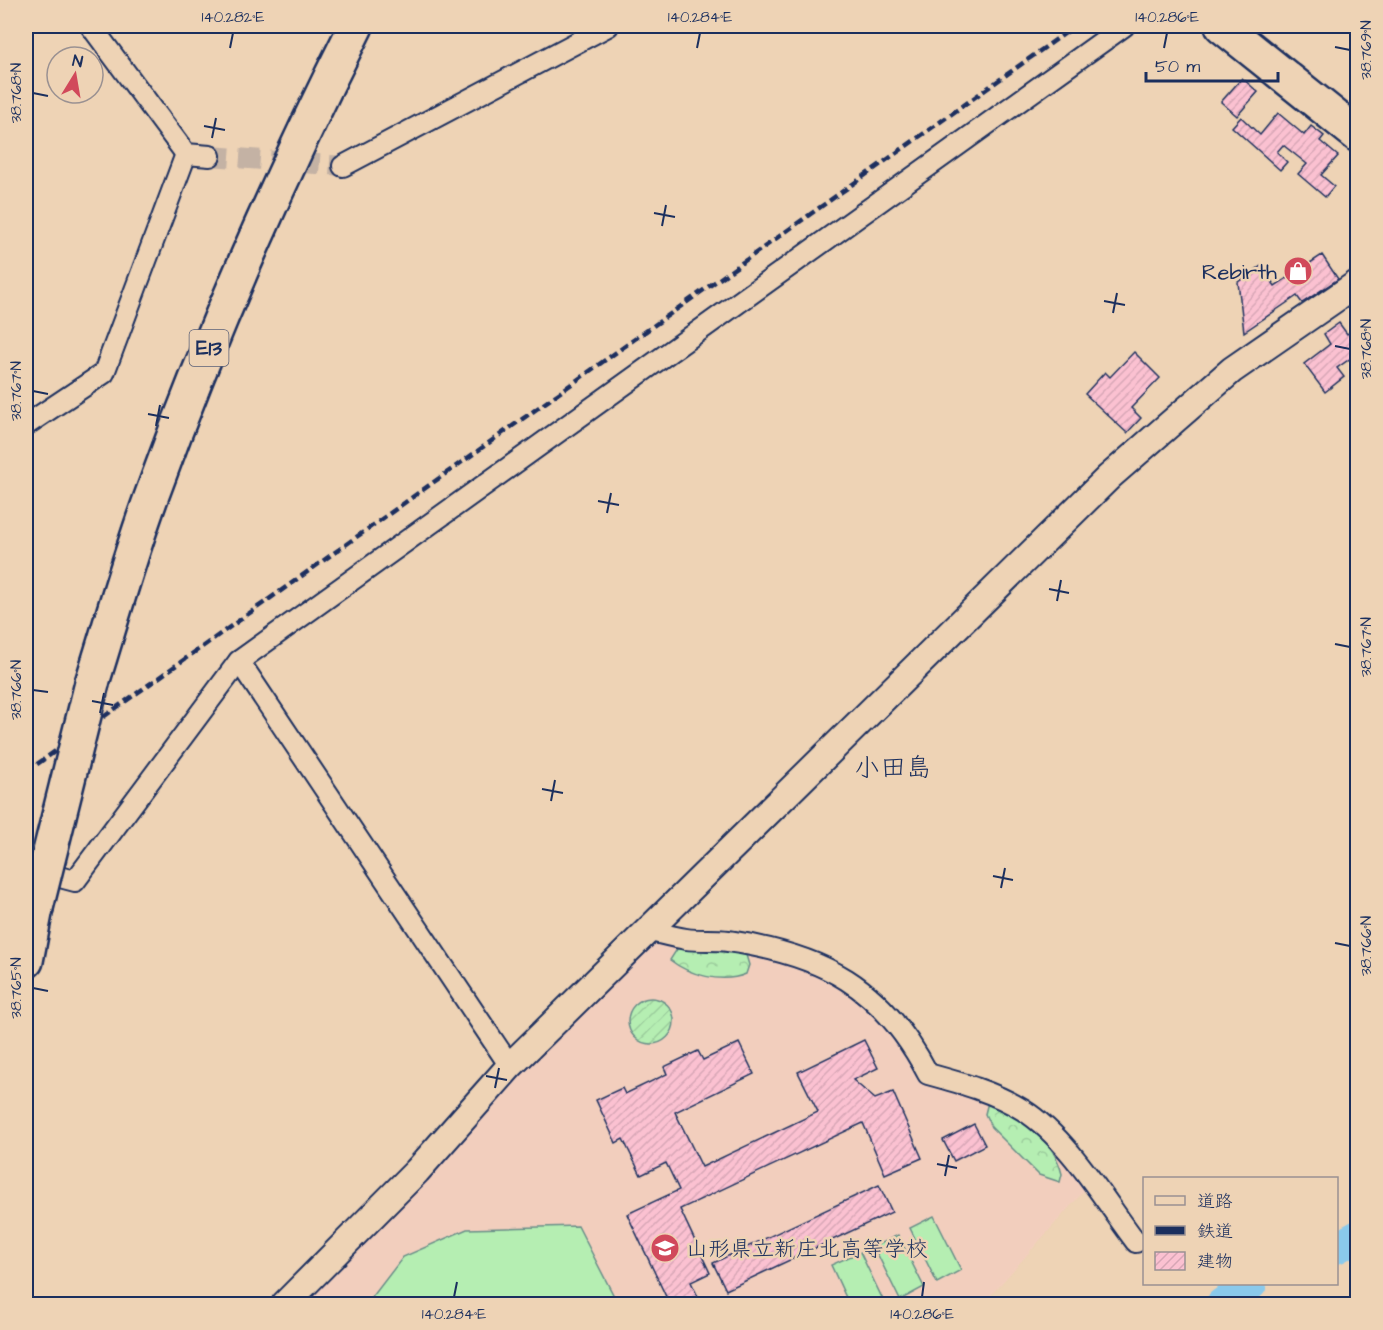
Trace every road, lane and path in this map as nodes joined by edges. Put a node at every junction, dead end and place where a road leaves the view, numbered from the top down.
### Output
1 (91, 26) edge
2 (356, 26) edge
3 (608, 26) edge
4 (1124, 26) edge
5 (1233, 29) edge
6 (1358, 135) edge
7 (186, 153) junction
8 (210, 156) tunnel mouth
9 (343, 166) tunnel mouth
10 (1358, 283) edge
11 (26, 425) edge
12 (238, 662) junction
13 (26, 868) edge
14 (646, 930) junction
15 (26, 961) edge
16 (510, 1066) junction
17 (1136, 1242) dead end
18 (285, 1305) edge

1 - 7 street
2 - 15 highway, E13, bridge
3 - 9 street
4 - 12 street
5 - 6 highway
7 - 8 street
7 - 11 street
10 - 14 street
12 - 13 street
12 - 16 street
14 - 16 street
14 - 17 street
16 - 18 street

